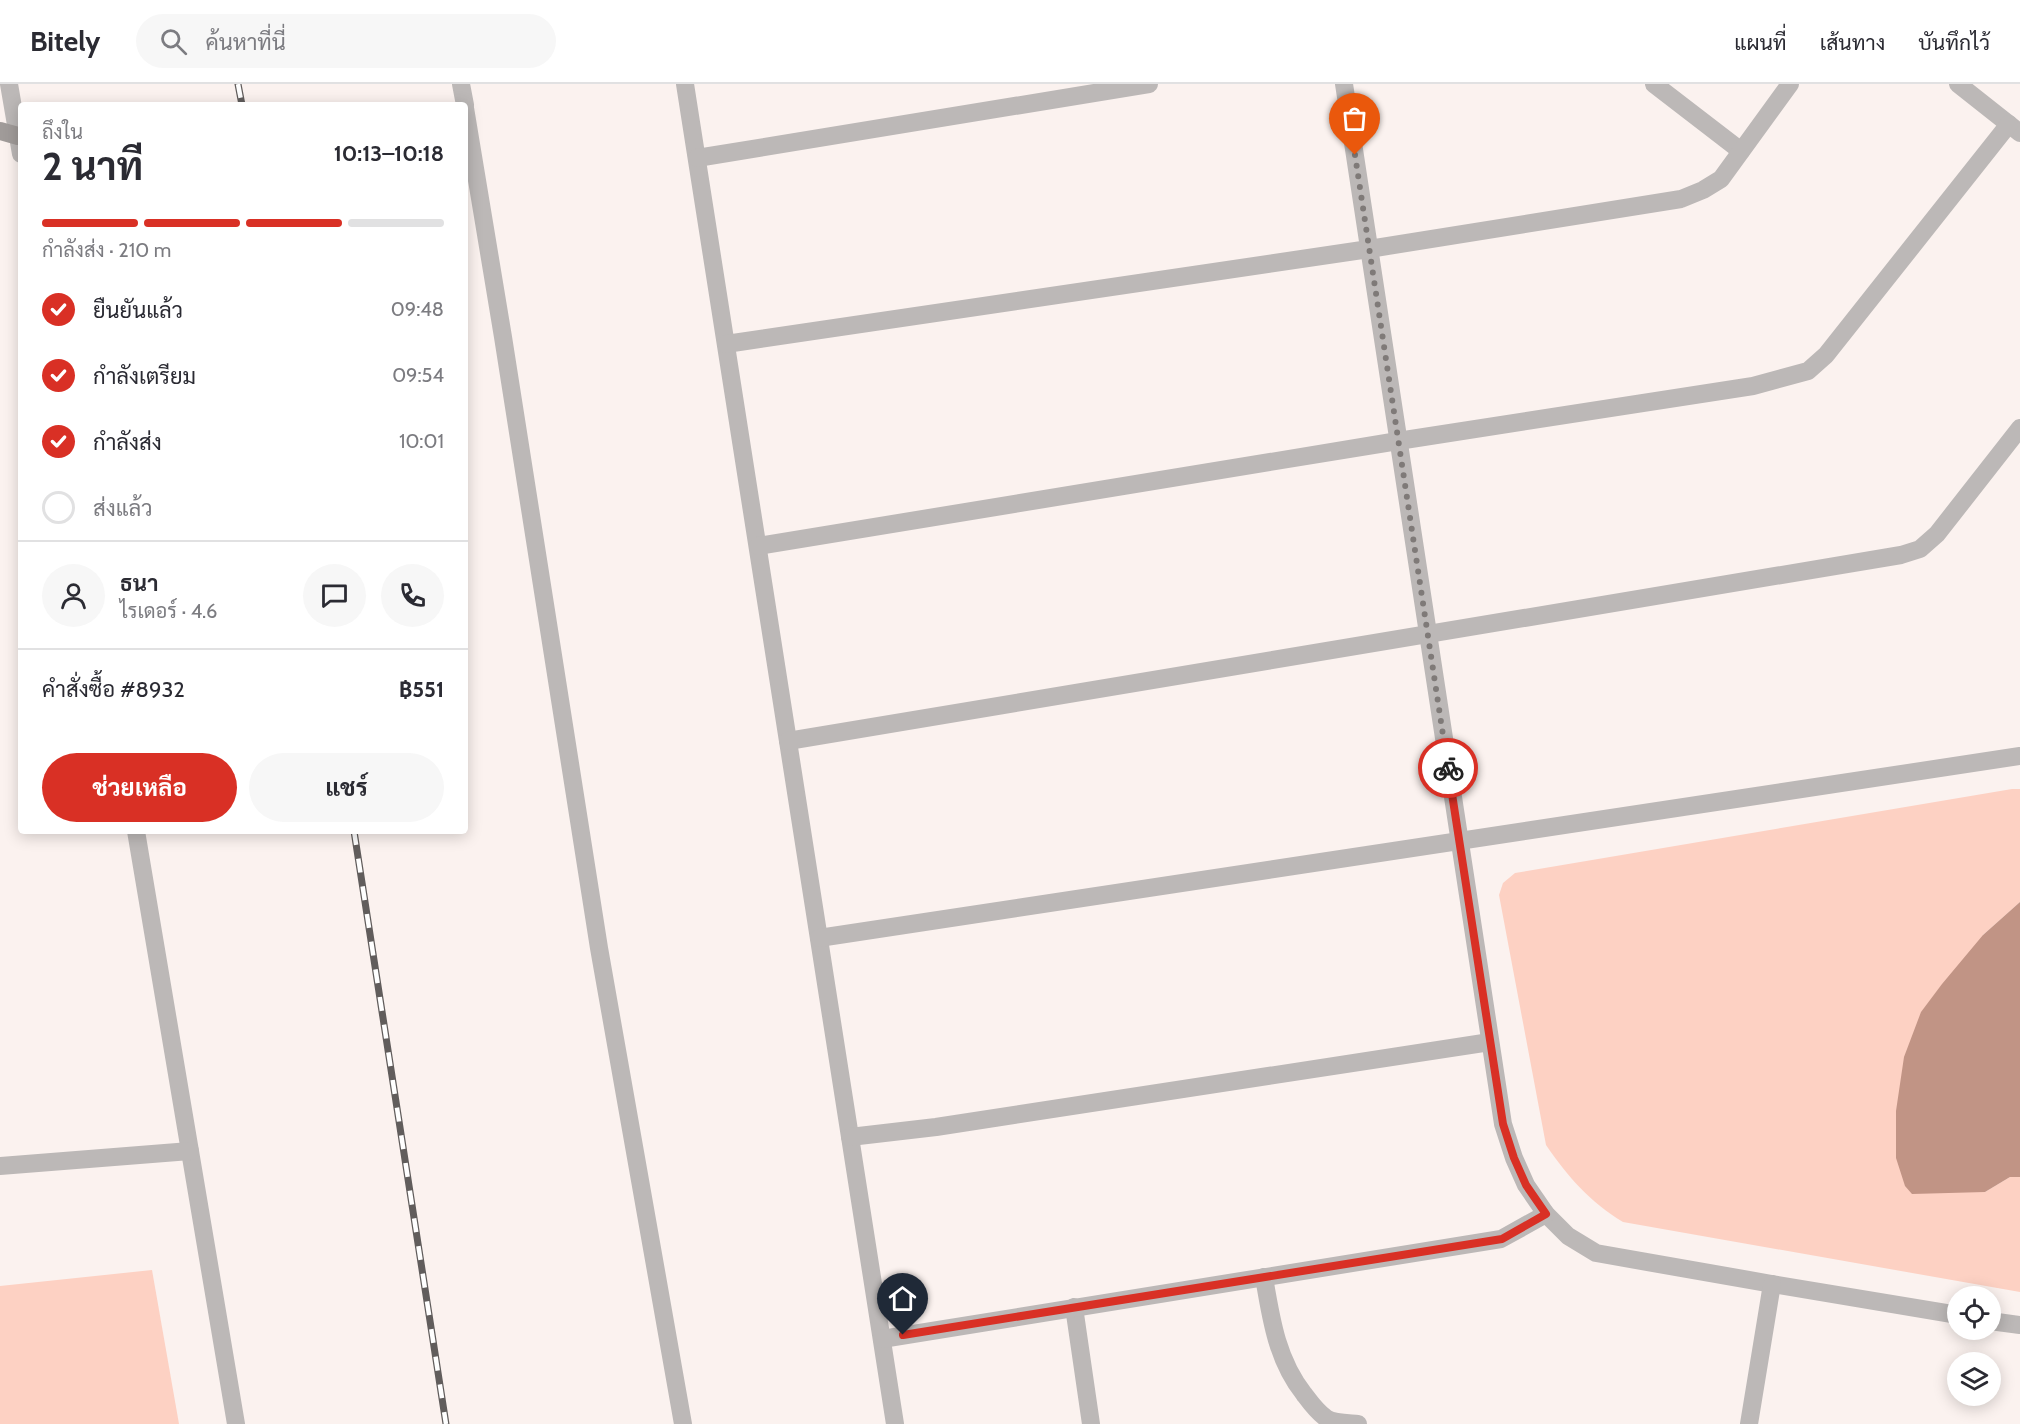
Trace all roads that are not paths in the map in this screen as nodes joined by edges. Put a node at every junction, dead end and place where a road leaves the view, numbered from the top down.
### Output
1 (9, 84) edge
2 (461, 84) edge
3 (686, 84) edge
4 (1149, 84) edge
5 (1344, 84) edge
6 (1654, 84) edge
7 (1790, 84) edge
8 (1958, 84) edge
9 (464, 102) edge
10 (468, 124) edge
11 (2014, 129) edge
12 (0, 131) edge
13 (18, 134) edge
14 (18, 144) edge
15 (1741, 151) junction
16 (697, 158) junction
17 (1369, 249) junction
18 (726, 344) junction
19 (2020, 428) edge
20 (1398, 441) junction
21 (758, 546) junction
22 (1428, 635) junction
23 (788, 741) junction
24 (2020, 756) edge
25 (137, 834) edge
26 (1459, 841) junction
27 (819, 938) junction
28 (1490, 1042) junction
29 (850, 1137) junction
30 (190, 1151) junction
31 (0, 1166) edge
32 (1546, 1214) junction
33 (1264, 1277) junction
34 (1772, 1284) junction
35 (1074, 1307) junction
36 (1947, 1313) edge
37 (2001, 1322) edge
38 (2020, 1325) edge
39 (882, 1339) junction
40 (236, 1424) edge
41 (683, 1424) edge
42 (895, 1424) edge
43 (1091, 1424) edge
44 (1358, 1424) edge
45 (1749, 1424) edge

1 - 13 street
2 - 9 street
3 - 16 street
4 - 16 street
5 - 17 street
6 - 15 street
7 - 15 street
8 - 11 street
10 - 41 street
11 - 20 street
12 - 14 street
15 - 17 street
16 - 18 street
17 - 18 street
17 - 20 street
18 - 21 street
19 - 22 street
20 - 21 street
20 - 22 street
21 - 23 street
22 - 23 street
22 - 26 street
23 - 27 street
24 - 26 street
25 - 30 street
26 - 27 street
26 - 28 street
27 - 29 street
28 - 29 street
28 - 32 street
29 - 39 street
30 - 31 street
30 - 40 street
32 - 33 street
32 - 34 street
33 - 35 street
33 - 44 street
34 - 36 street
34 - 45 street
35 - 39 street
35 - 43 street
37 - 38 street
39 - 42 street

